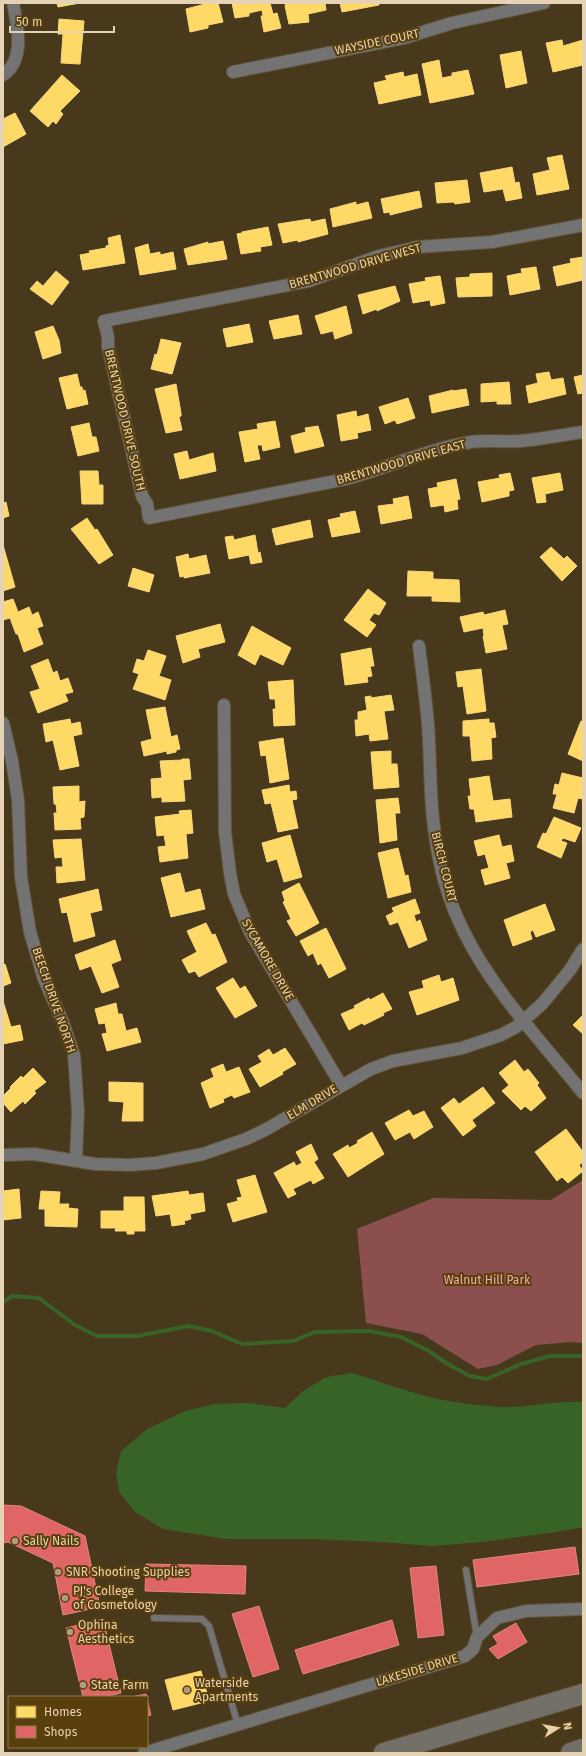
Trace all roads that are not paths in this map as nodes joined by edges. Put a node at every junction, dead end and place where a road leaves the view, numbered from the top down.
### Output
1 (13, 3) edge
2 (544, 3) edge
3 (233, 72) dead end
4 (3, 76) edge
5 (583, 225) edge
6 (104, 320) joint
7 (583, 432) edge
8 (149, 518) joint
9 (418, 646) dead end
10 (224, 704) dead end
11 (3, 723) edge
12 (583, 949) edge
13 (524, 1020) junction
14 (341, 1085) junction
15 (583, 1093) edge
16 (3, 1155) edge
17 (76, 1160) junction
18 (466, 1570) dead end
19 (583, 1609) edge
20 (154, 1618) dead end
21 (477, 1636) junction
22 (583, 1694) edge
23 (238, 1725) junction
24 (583, 1749) edge
25 (144, 1753) edge
26 (384, 1753) edge
27 (570, 1753) edge

1 - 4 street
2 - 3 street, WAYSIDE COURT
5 - 6 street, BRENTWOOD DRIVE WEST
6 - 8 street, BRENTWOOD DRIVE SOUTH
7 - 8 street, BRENTWOOD DRIVE EAST
9 - 13 street, BIRCH COURT
10 - 14 street, SYCAMORE DRIVE
11 - 17 street, BEECH DRIVE NORTH
12 - 13 street, ELM DRIVE
13 - 14 street, ELM DRIVE
13 - 15 street, BIRCH COURT
14 - 17 street, ELM DRIVE
16 - 17 street, ELM DRIVE
18 - 21 lane
19 - 21 street, LAKESIDE DRIVE
20 - 23 lane
21 - 23 street, LAKESIDE DRIVE
22 - 26 main road
23 - 25 street, LAKESIDE DRIVE
24 - 27 main road

